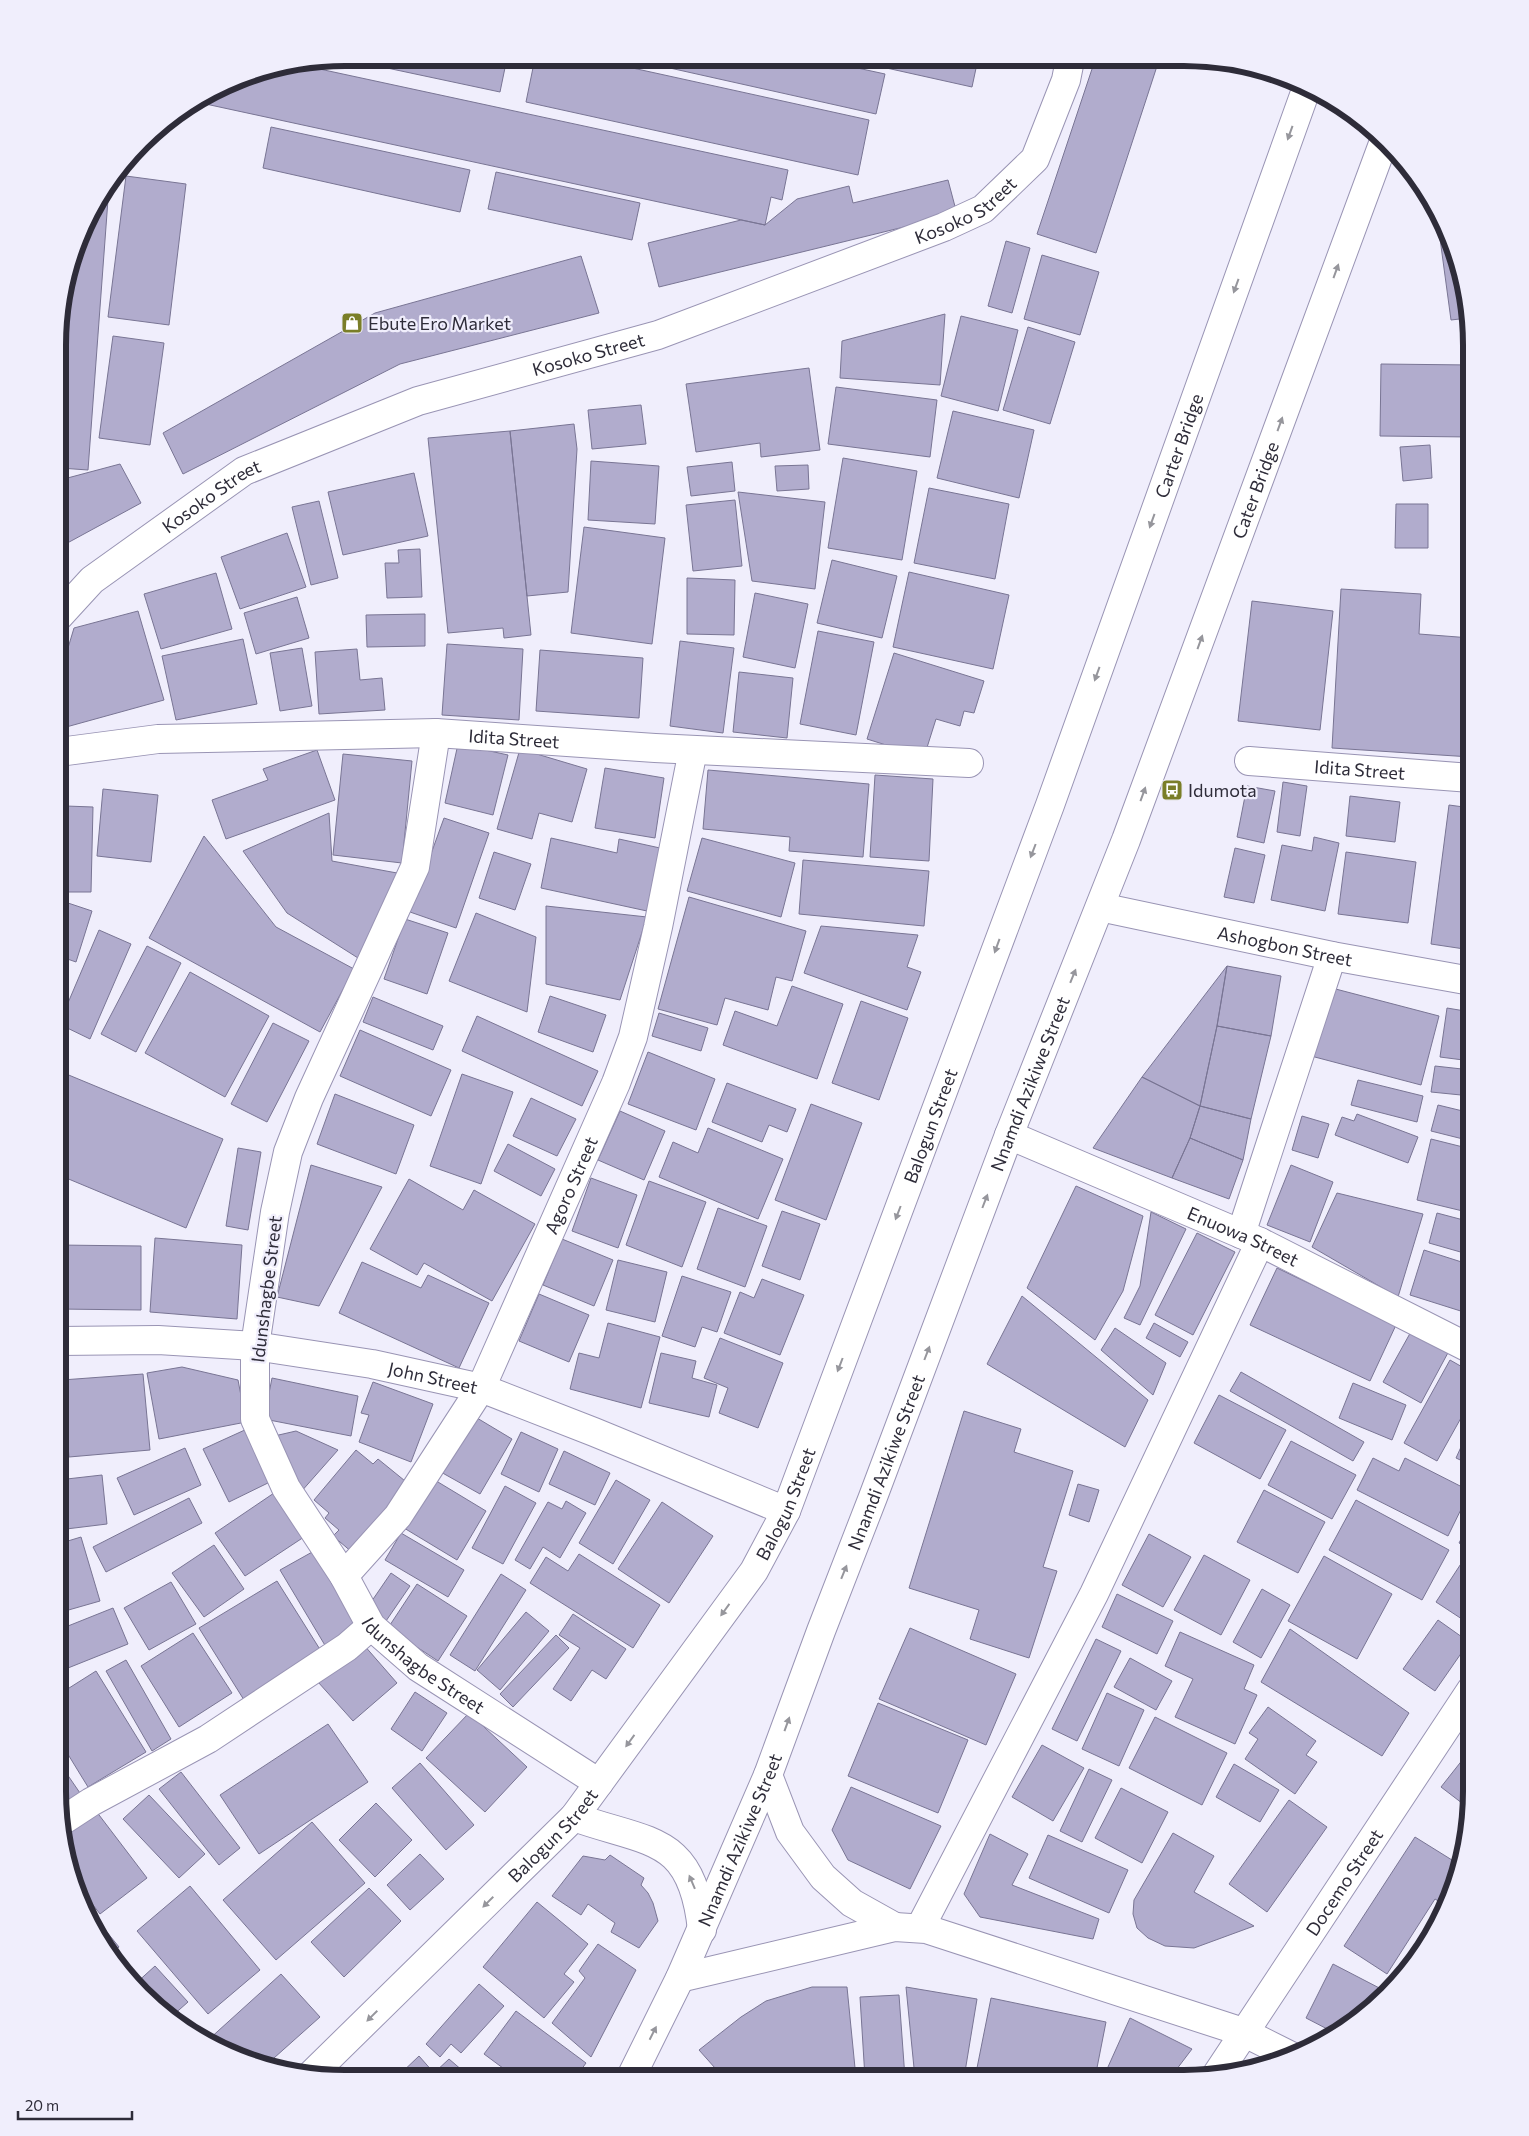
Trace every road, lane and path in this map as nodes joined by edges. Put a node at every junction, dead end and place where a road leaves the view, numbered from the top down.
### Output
1 (1069, 66) edge
2 (1304, 94) edge
3 (1381, 148) edge
4 (66, 609) edge
5 (436, 733) junction
6 (693, 750) junction
7 (66, 751) edge
8 (1249, 761) dead end
9 (969, 763) dead end
10 (1463, 777) edge
11 (1050, 806) joint
12 (1126, 840) joint
13 (1100, 907) junction
14 (1332, 956) junction
15 (1463, 980) edge
16 (1009, 1135) junction
17 (1250, 1238) junction
18 (66, 1341) edge
19 (1463, 1344) edge
20 (255, 1346) junction
21 (481, 1388) junction
22 (786, 1511) junction
23 (344, 1576) junction
24 (371, 1626) junction
25 (1463, 1702) edge
26 (768, 1774) junction
27 (599, 1783) junction
28 (574, 1816) junction
29 (68, 1818) edge
30 (908, 1927) junction
31 (702, 1930) junction
32 (680, 1978) junction
33 (1243, 2032) junction
34 (1282, 2051) edge
35 (1221, 2067) edge
36 (318, 2068) edge
37 (634, 2070) edge

1 - 4 street, Kosoko Street
2 -> 11 street, Carter Bridge
12 -> 3 street, Cater Bridge
5 - 6 street, Idita Street
5 - 7 street, Idita Street
5 - 20 street, Idunshagbe Street
6 - 9 street, Idita Street
6 - 21 street, Agoro Street
8 - 10 street, Idita Street
11 -> 22 street, Balogun Street
12 - 13 street, Nnamdi Azikiwe Street
13 - 14 street, Ashogbon Street
16 -> 13 street, Nnamdi Azikiwe Street
14 - 15 street, Ashogbon Street
14 - 17 street
16 - 17 street, Enuowa Street
26 -> 16 street, Nnamdi Azikiwe Street
17 - 19 street, Enuowa Street
17 - 30 street
18 - 20 street, John Street
20 - 21 street, John Street
20 - 23 street, Idunshagbe Street
21 - 22 street, John Street
21 - 23 street, Agoro Street
22 -> 27 street, Balogun Street
23 - 24 street, Idunshagbe Street
24 - 27 street, Idunshagbe Street
24 - 29 street
25 - 33 street, Docemo Street
26 - 30 street
26 - 31 street, Nnamdi Azikiwe Street
27 - 28 street, Balogun Street
31 -> 28 street
28 -> 36 street, Balogun Street
30 - 32 street
30 - 33 street
31 - 32 street, Nnamdi Azikiwe Street
37 -> 32 street, Nnamdi Azikiwe Street
33 - 34 street
33 - 35 street, Docemo Street

